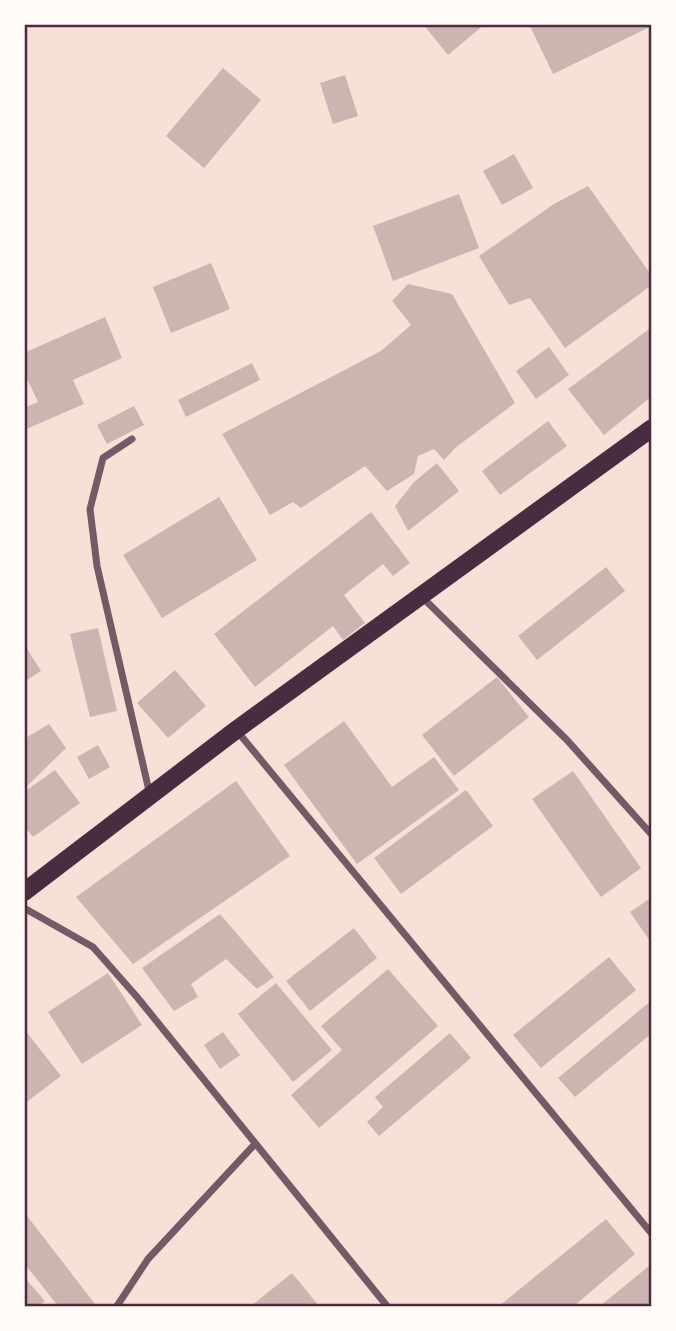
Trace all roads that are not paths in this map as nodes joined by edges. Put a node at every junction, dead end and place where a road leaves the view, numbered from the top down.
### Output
1 (652, 428) edge
2 (132, 439) dead end
3 (421, 596) junction
4 (236, 730) junction
5 (150, 796) junction
6 (652, 835) edge
7 (24, 892) edge
8 (24, 908) edge
9 (255, 1144) junction
10 (652, 1234) edge
11 (117, 1307) edge
12 (387, 1307) edge

1 - 3 main road
2 - 5 street
3 - 4 main road
3 - 6 street
4 - 5 main road
4 - 10 street
5 - 7 main road
8 - 9 street
9 - 11 street
9 - 12 street

